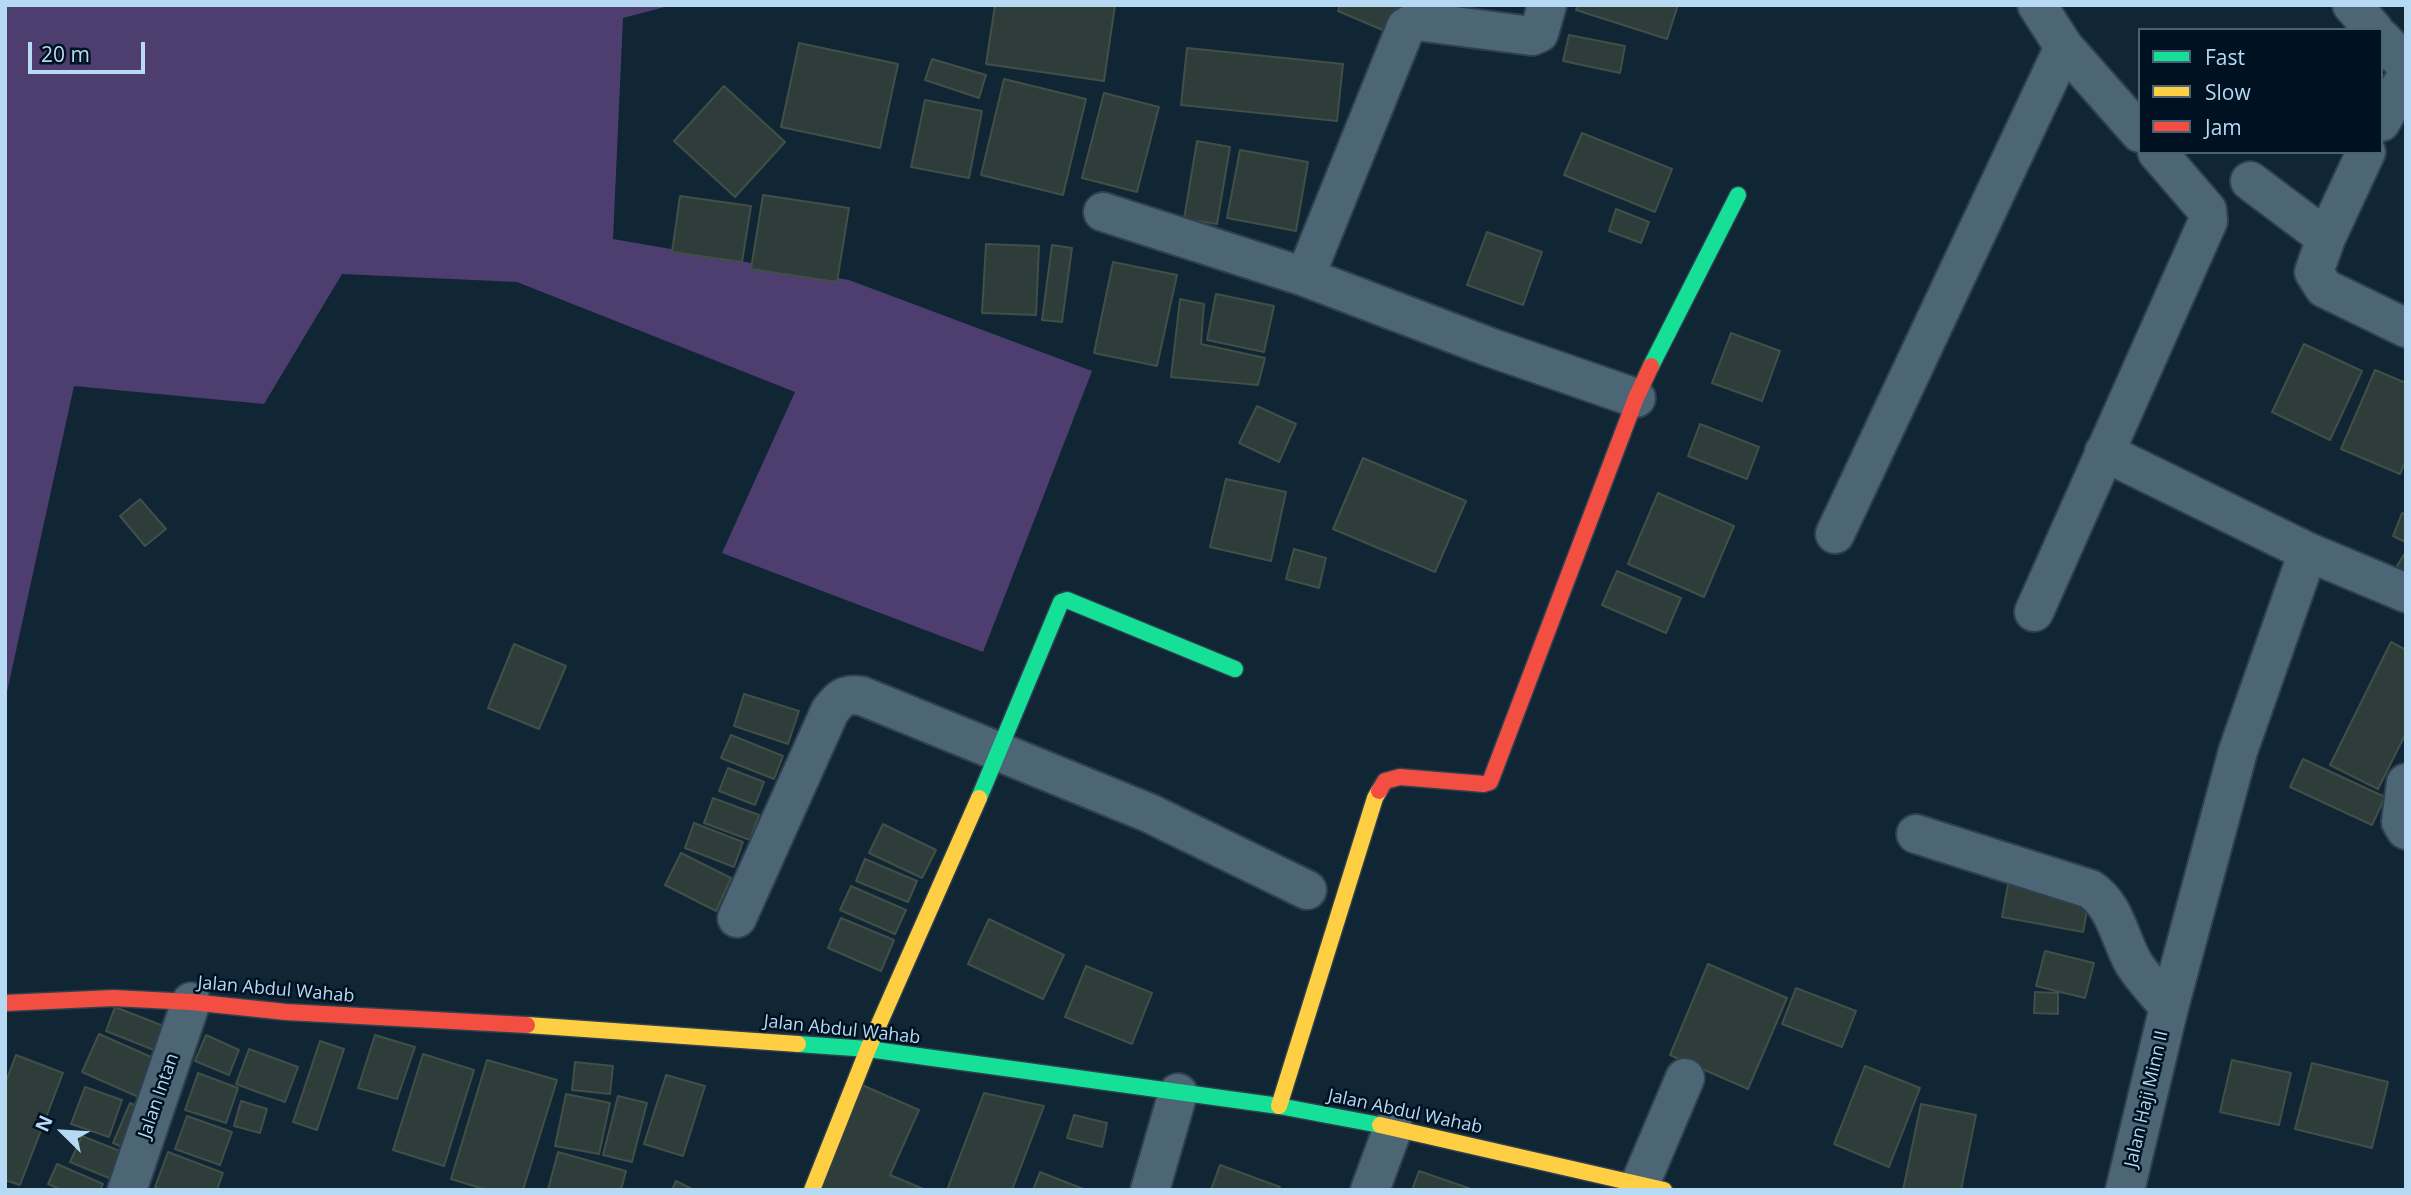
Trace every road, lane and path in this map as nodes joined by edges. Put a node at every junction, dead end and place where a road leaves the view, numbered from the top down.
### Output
1 (1547, 5) edge
2 (2037, 5) edge
3 (2352, 5) edge
4 (2372, 28) edge
5 (2383, 40) edge
6 (2064, 47) junction
7 (2406, 65) edge
8 (2406, 77) edge
9 (2383, 118) edge
10 (2138, 131) edge
11 (2159, 154) edge
12 (2365, 154) edge
13 (2250, 181) dead end
14 (1738, 195) dead end
15 (1103, 212) dead end
16 (2326, 238) junction
17 (1305, 277) junction
18 (2406, 328) edge
19 (1636, 398) junction
20 (2104, 452) junction
21 (1835, 534) dead end
22 (2308, 552) junction
23 (2406, 593) edge
24 (2034, 612) dead end
25 (1235, 669) dead end
26 (999, 753) junction
27 (2406, 783) edge
28 (2406, 830) edge
29 (1916, 834) dead end
30 (1307, 890) dead end
31 (737, 918) dead end
32 (191, 1002) junction
33 (5, 1003) edge
34 (2169, 1007) junction
35 (868, 1049) junction
36 (1685, 1078) dead end
37 (1178, 1093) junction
38 (1279, 1106) junction
39 (1393, 1128) junction
40 (1575, 1180) edge
41 (1652, 1187) edge
42 (127, 1190) edge
43 (812, 1190) edge
44 (1150, 1190) edge
45 (1370, 1190) edge
46 (2125, 1190) edge

1 - 17 street
2 - 6 street
3 - 4 street
5 - 7 street
6 - 10 street
6 - 21 street
8 - 9 street
11 - 20 street
12 - 16 street
13 - 16 street
14 - 19 street
15 - 17 street
16 - 18 street
17 - 19 street
19 - 38 street
20 - 22 street
20 - 24 street
22 - 23 street
22 - 34 street, Jalan Haji Minn II
25 - 26 street
26 - 30 street
26 - 31 street
26 - 35 street
27 - 28 street
29 - 34 street
32 - 33 street, Jalan Abdul Wahab
32 - 35 street, Jalan Abdul Wahab
32 - 42 street, Jalan Intan
34 - 46 street, Jalan Haji Minn II
35 - 37 street, Jalan Abdul Wahab
35 - 43 street
36 - 41 street
37 - 38 street, Jalan Abdul Wahab
37 - 44 street
38 - 39 street, Jalan Abdul Wahab
39 - 40 street, Jalan Abdul Wahab
39 - 45 street
40 - 41 street, Jalan Abdul Wahab

